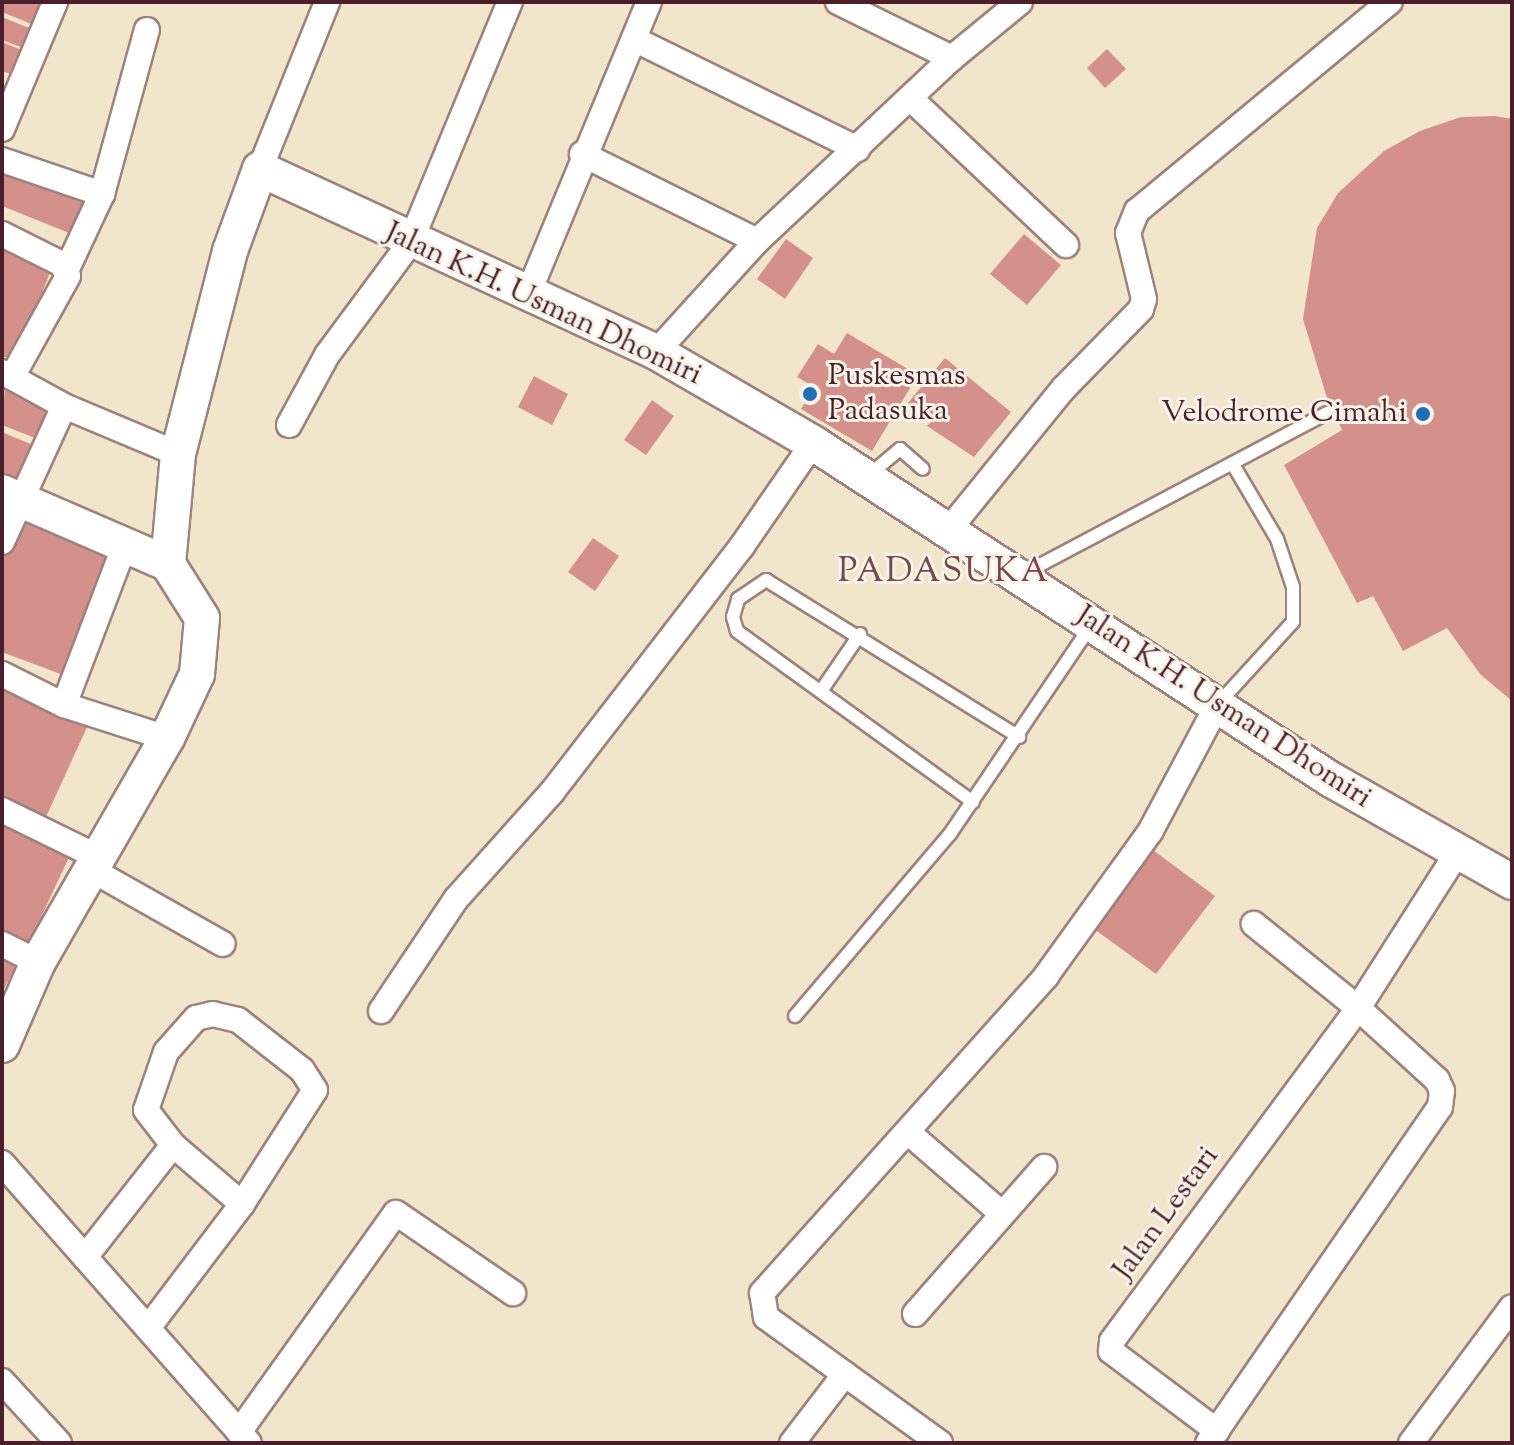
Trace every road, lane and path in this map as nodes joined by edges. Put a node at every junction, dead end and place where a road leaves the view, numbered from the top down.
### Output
1 (55, 2) edge
2 (327, 2) edge
3 (510, 2) edge
4 (649, 2) edge
5 (838, 2) edge
6 (1020, 2) edge
7 (1390, 2) edge
8 (147, 30) dead end
9 (636, 40) junction
10 (952, 58) junction
11 (911, 99) junction
12 (2, 129) edge
13 (858, 149) junction
14 (582, 154) junction
15 (2, 160) edge
16 (260, 169) junction
17 (102, 194) junction
18 (2, 234) edge
19 (757, 241) junction
20 (410, 243) junction
21 (1066, 245) dead end
22 (67, 269) junction
23 (528, 294) junction
24 (656, 352) junction
25 (7, 375) edge
26 (64, 406) junction
27 (1327, 413) dead end
28 (289, 425) dead end
29 (813, 443) junction
30 (178, 454) junction
31 (1232, 463) junction
32 (923, 469) dead end
33 (865, 479) junction
34 (11, 496) edge
35 (946, 533) junction
36 (2, 542) edge
37 (126, 542) junction
38 (168, 564) junction
39 (1017, 577) junction
40 (1092, 623) junction
41 (860, 634) junction
42 (2, 674) edge
43 (821, 691) junction
44 (1218, 704) junction
45 (64, 705) junction
46 (1019, 737) junction
47 (167, 738) junction
48 (973, 802) junction
49 (2, 810) edge
50 (1457, 853) junction
51 (95, 864) junction
52 (1512, 882) edge
53 (1254, 924) dead end
54 (2, 944) edge
55 (223, 944) dead end
56 (38, 962) junction
57 (1358, 1008) junction
58 (381, 1011) dead end
59 (795, 1016) dead end
60 (4, 1036) edge
61 (910, 1134) junction
62 (173, 1145) junction
63 (2, 1163) edge
64 (1044, 1167) dead end
65 (242, 1204) junction
66 (1000, 1212) junction
67 (85, 1257) junction
68 (513, 1293) dead end
69 (1512, 1307) edge
70 (915, 1314) dead end
71 (148, 1328) junction
72 (845, 1374) junction
73 (2, 1381) edge
74 (1212, 1437) edge
75 (244, 1438) edge
76 (59, 1443) edge
77 (792, 1443) edge
78 (940, 1443) edge
79 (1411, 1443) edge

1 - 12 street
2 - 16 street
3 - 20 street
4 - 9 street
5 - 10 street
6 - 10 street
7 - 35 street
8 - 17 street
9 - 13 street
9 - 14 street
10 - 11 street
11 - 13 street
11 - 21 street
13 - 19 street
14 - 19 street
14 - 23 street
15 - 17 street
16 - 20 main road, Jalan K.H. Usman Dhomiri
16 - 30 main road
17 - 22 street
18 - 22 street
19 - 24 street
20 - 23 main road, Jalan K.H. Usman Dhomiri
20 - 28 street
22 - 25 street
23 - 24 main road, Jalan K.H. Usman Dhomiri
24 - 29 main road, Jalan K.H. Usman Dhomiri
25 - 26 street
26 - 30 street
26 - 34 street
27 - 31 lane
29 - 33 main road, Jalan K.H. Usman Dhomiri
29 - 58 street
30 - 38 main road
31 - 39 lane
31 - 44 lane
32 - 33 lane
33 - 35 main road, Jalan K.H. Usman Dhomiri
34 - 36 street
34 - 37 main road
35 - 39 main road, Jalan K.H. Usman Dhomiri
37 - 38 main road
37 - 45 street
38 - 47 main road
39 - 40 main road, Jalan K.H. Usman Dhomiri
40 - 44 main road, Jalan K.H. Usman Dhomiri
40 - 46 lane
41 - 43 lane
41 - 43 lane
41 - 46 lane
42 - 45 street
43 - 48 lane
44 - 50 main road, Jalan K.H. Usman Dhomiri
44 - 61 street
45 - 47 street
46 - 48 lane
47 - 51 main road
48 - 59 lane
49 - 51 street
50 - 52 main road, Jalan K.H. Usman Dhomiri
50 - 57 street
51 - 55 street
51 - 56 main road
53 - 57 street
54 - 56 street
56 - 60 main road
57 - 74 street
57 - 74 street, Jalan Lestari
61 - 66 street
61 - 72 street
62 - 65 street
62 - 65 street
62 - 67 street
63 - 67 street
64 - 66 street
65 - 71 street
66 - 70 street
67 - 71 street
68 - 75 street
69 - 79 street
71 - 75 street
72 - 77 street
72 - 78 street
73 - 76 street

